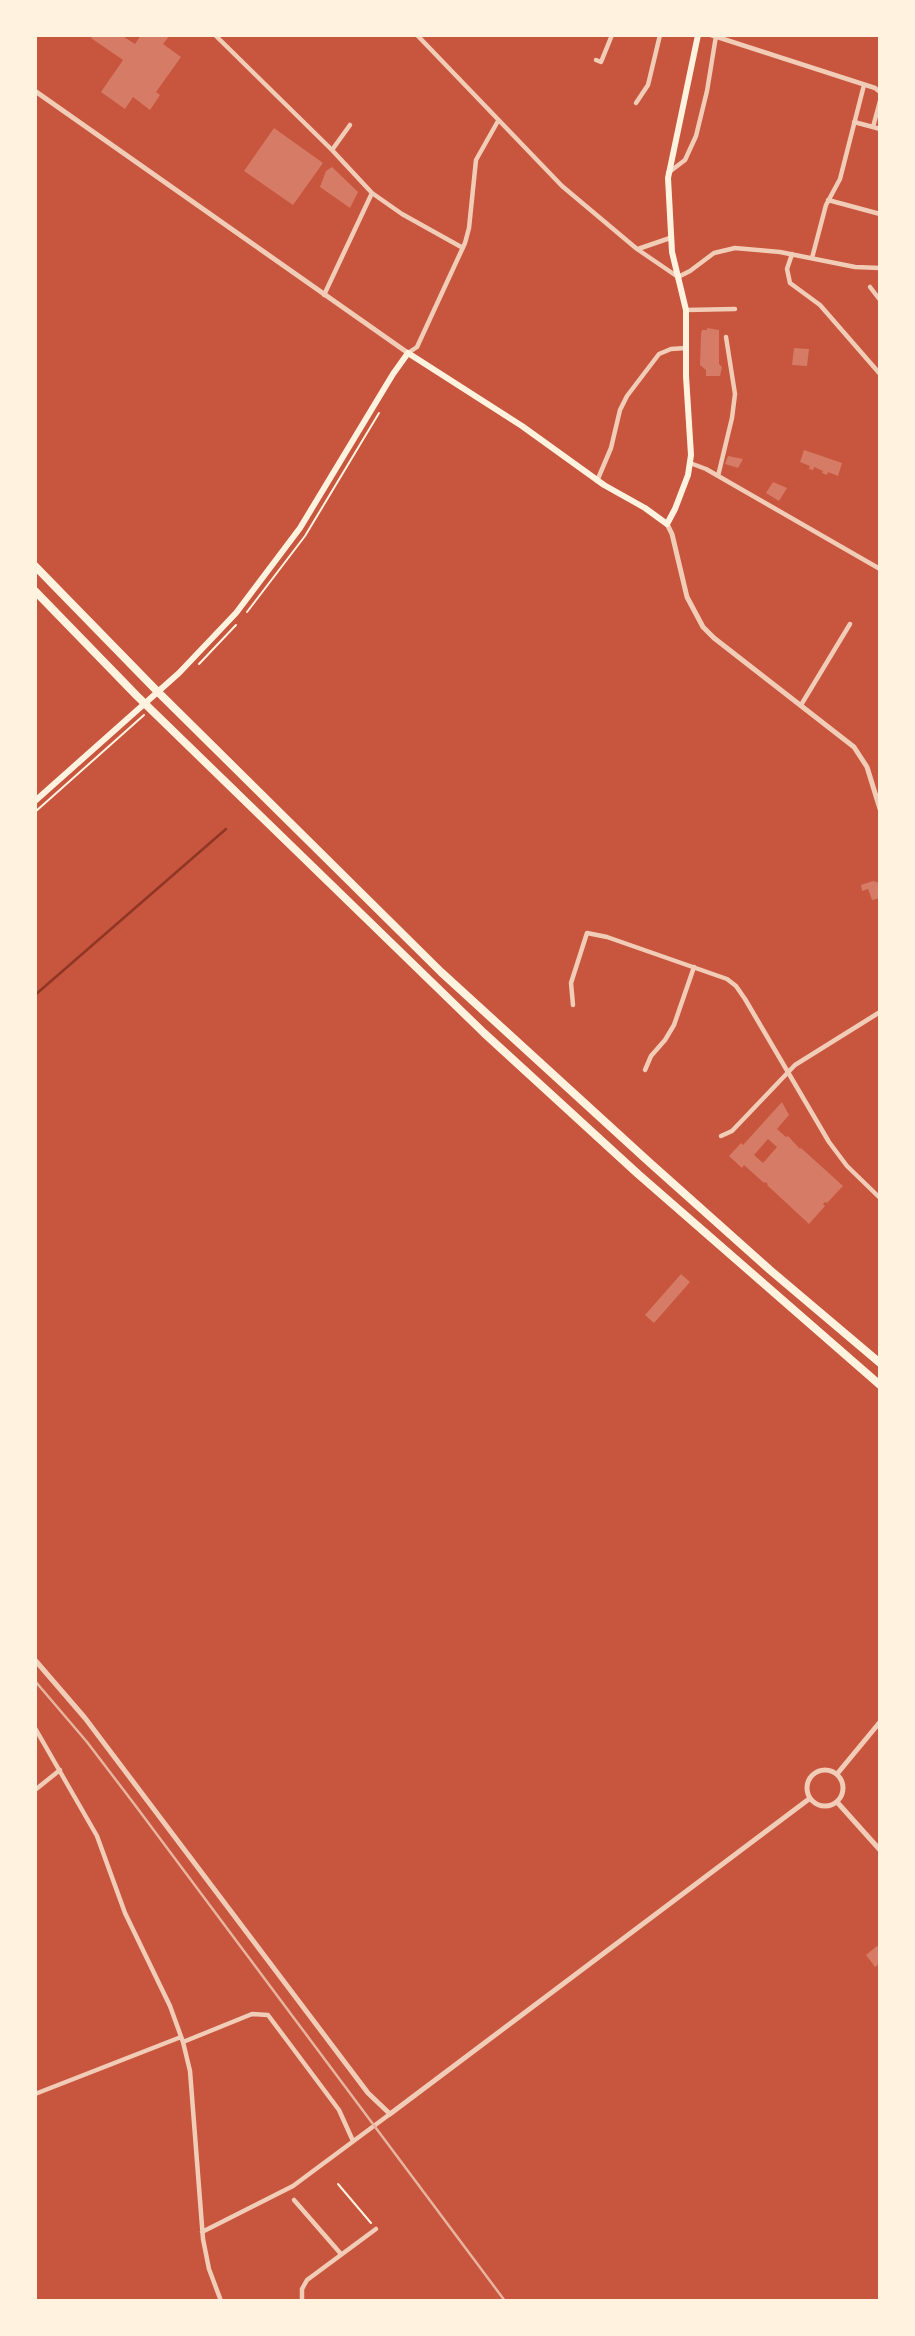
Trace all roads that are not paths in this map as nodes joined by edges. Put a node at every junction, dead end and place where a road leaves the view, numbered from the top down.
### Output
1 (215, 35) edge
2 (416, 35) edge
3 (612, 35) edge
4 (660, 35) edge
5 (698, 35) edge
6 (714, 36) edge
7 (596, 60) dead end
8 (864, 85) junction
9 (35, 91) edge
10 (880, 92) edge
11 (880, 101) edge
12 (636, 103) dead end
13 (498, 121) junction
14 (854, 122) junction
15 (350, 125) dead end
16 (873, 127) junction
17 (880, 129) edge
18 (332, 150) junction
19 (668, 173) junction
20 (372, 193) junction
21 (828, 200) junction
22 (880, 214) edge
23 (670, 238) junction
24 (463, 248) junction
25 (637, 249) junction
26 (792, 254) junction
27 (812, 258) junction
28 (859, 268) junction
29 (880, 268) edge
30 (863, 275) dead end
31 (678, 277) junction
32 (870, 287) dead end
33 (324, 295) junction
34 (880, 300) edge
35 (735, 309) dead end
36 (686, 310) junction
37 (726, 337) dead end
38 (686, 348) junction
39 (408, 353) junction
40 (880, 374) edge
41 (690, 463) junction
42 (718, 476) junction
43 (597, 481) junction
44 (667, 524) junction
45 (35, 566) edge
46 (880, 569) edge
47 (35, 591) edge
48 (850, 624) dead end
49 (801, 705) junction
50 (35, 801) edge
51 (880, 809) edge
52 (695, 967) junction
53 (573, 1004) dead end
54 (880, 1012) edge
55 (645, 1070) dead end
56 (788, 1071) junction
57 (721, 1136) dead end
58 (880, 1198) edge
59 (880, 1363) edge
60 (880, 1385) edge
61 (35, 1660) edge
62 (880, 1723) edge
63 (35, 1728) edge
64 (60, 1770) junction
65 (837, 1774) junction
66 (35, 1790) edge
67 (809, 1799) junction
68 (837, 1802) junction
69 (880, 1850) edge
70 (182, 2040) junction
71 (35, 2094) edge
72 (390, 2113) junction
73 (354, 2141) junction
74 (295, 2200) dead end
75 (376, 2229) road end
76 (202, 2232) junction
77 (341, 2254) junction
78 (221, 2301) edge
79 (302, 2301) edge

1 - 18 street
2 - 13 street
3 - 7 street
4 - 12 street
5 - 19 main road
6 - 8 street
6 - 19 street
8 - 10 street
8 - 14 street
9 - 33 street
11 - 16 street
13 - 24 street
13 - 25 street
14 - 16 street
14 - 21 street
15 - 18 street
16 - 17 street
18 - 20 street
19 - 23 main road
20 - 24 street
20 - 33 street
21 - 22 street
21 - 27 street
23 - 25 street
23 - 31 main road
24 - 39 street
25 - 31 street
26 - 27 street
26 - 31 street
26 - 40 street
27 - 28 street
28 - 29 street
28 - 30 street
31 - 36 main road
32 - 34 street
33 - 39 street
35 - 36 street
36 - 38 main road
37 - 42 street
38 - 41 main road
38 - 43 street
39 - 43 main road
39 - 50 main road
41 - 42 street
41 - 44 main road
42 - 46 street
43 - 44 main road
44 - 49 street
45 - 59 highway
47 - 60 highway
48 - 49 street
49 - 51 street
52 - 53 street
52 - 55 street
52 - 56 street
54 - 56 street
56 - 57 street
56 - 58 street
61 - 72 street
62 - 65 street
63 - 64 street
64 - 66 street
64 - 70 street
65 - 67 street
65 - 68 street
67 - 68 street
67 - 72 street
68 - 69 street
70 - 71 street
70 - 73 street
70 - 76 street
72 - 73 street
73 - 76 street
74 - 77 street
75 - 77 street
76 - 78 street
77 - 79 street

